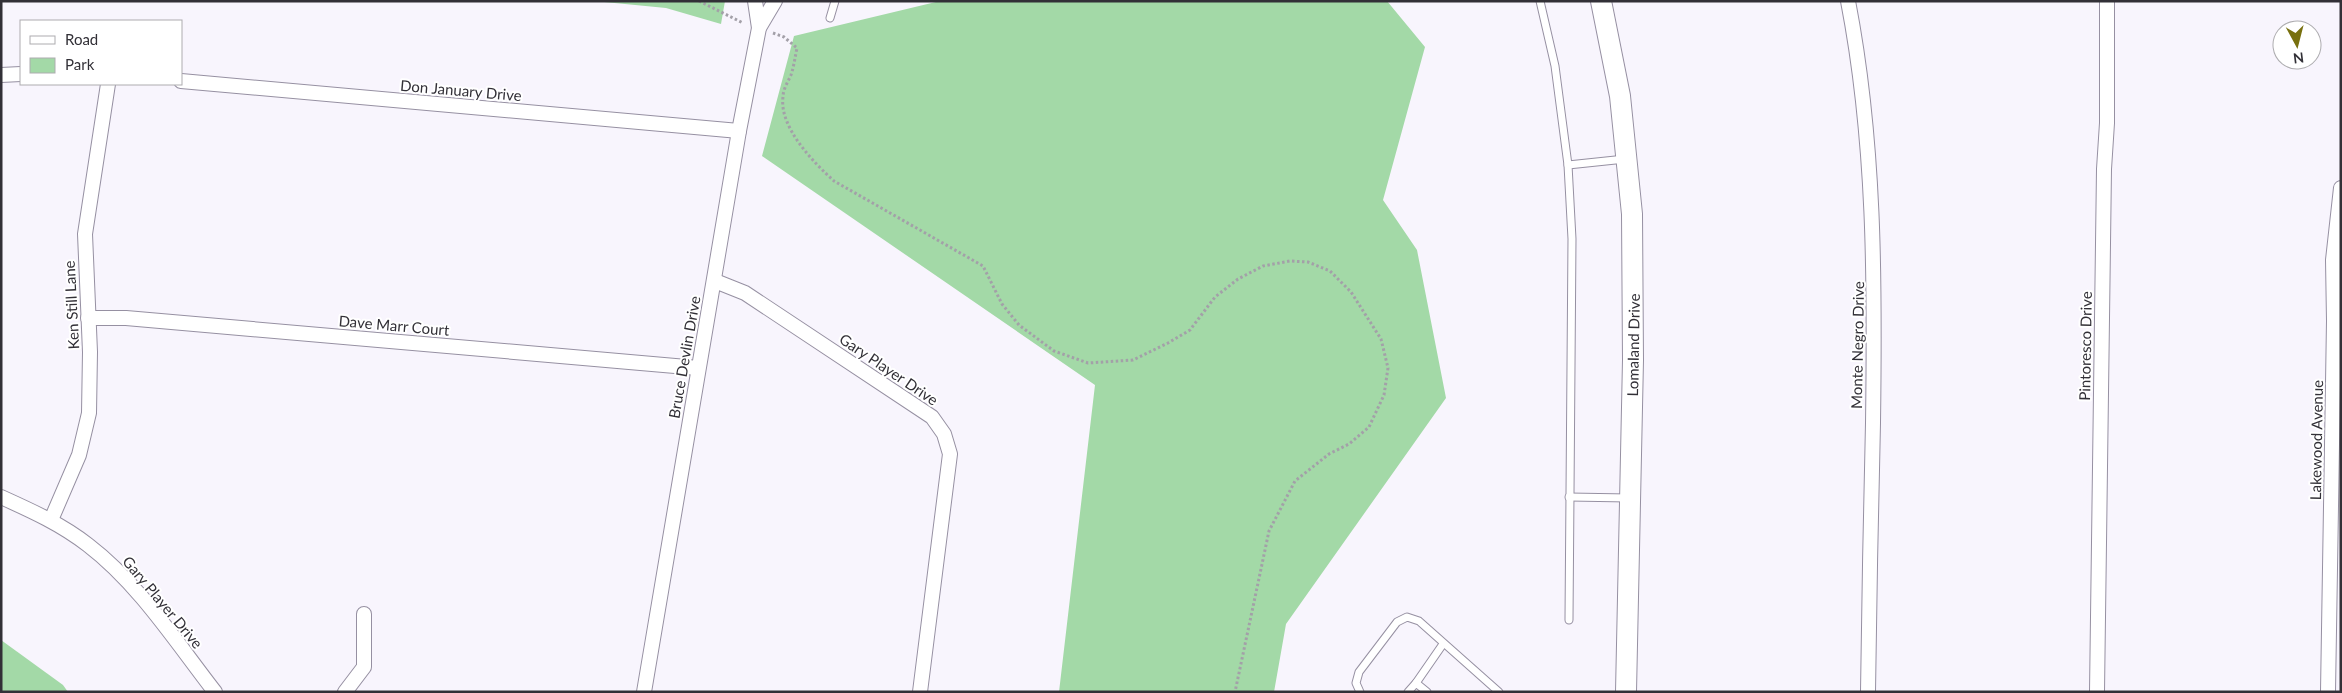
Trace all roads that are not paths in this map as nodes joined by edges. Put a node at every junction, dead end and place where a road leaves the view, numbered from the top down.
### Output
1 (755, 1) edge
2 (775, 1) edge
3 (835, 1) edge
4 (1540, 1) edge
5 (1600, 1) edge
6 (1848, 1) edge
7 (2107, 1) edge
8 (830, 18) dead end
9 (759, 28) junction
10 (20, 74) edge
11 (1, 75) edge
12 (182, 81) edge
13 (108, 85) edge
14 (739, 131) junction
15 (1628, 159) junction
16 (1568, 164) junction
17 (2341, 188) edge
18 (715, 281) junction
19 (88, 318) junction
20 (698, 368) junction
21 (1, 497) edge
22 (1569, 497) junction
23 (1630, 498) junction
24 (51, 520) junction
25 (364, 614) dead end
26 (1569, 620) dead end
27 (1443, 644) junction
28 (1416, 683) junction
29 (215, 692) edge
30 (345, 692) edge
31 (644, 692) edge
32 (920, 692) edge
33 (1360, 692) edge
34 (1408, 692) edge
35 (1427, 692) edge
36 (1499, 692) edge
37 (1626, 692) edge
38 (1868, 692) edge
39 (2097, 692) edge
40 (2328, 692) edge

1 - 9 street, Bruce Devlin Drive
2 - 9 street, Bruce Devlin Drive
3 - 8 lane
4 - 16 lane
5 - 15 street, Lomaland Drive
6 - 38 street, Monte Negro Drive
7 - 39 street, Pintoresco Drive
9 - 14 street, Bruce Devlin Drive
10 - 11 street
12 - 14 street, Don January Drive
13 - 19 street, Ken Still Lane
14 - 18 street, Bruce Devlin Drive
15 - 16 lane
15 - 23 street, Lomaland Drive
16 - 22 lane
17 - 40 street, Lakewood Avenue
18 - 20 street, Bruce Devlin Drive
18 - 32 street, Gary Player Drive
19 - 20 street, Dave Marr Court
19 - 24 street, Ken Still Lane
20 - 31 street, Bruce Devlin Drive
21 - 24 street, Gary Player Drive
22 - 23 lane
22 - 26 lane
23 - 37 street, Lomaland Drive
24 - 29 street, Gary Player Drive
25 - 30 street
27 - 28 lane
27 - 33 lane
27 - 36 lane
28 - 34 lane
28 - 35 lane

